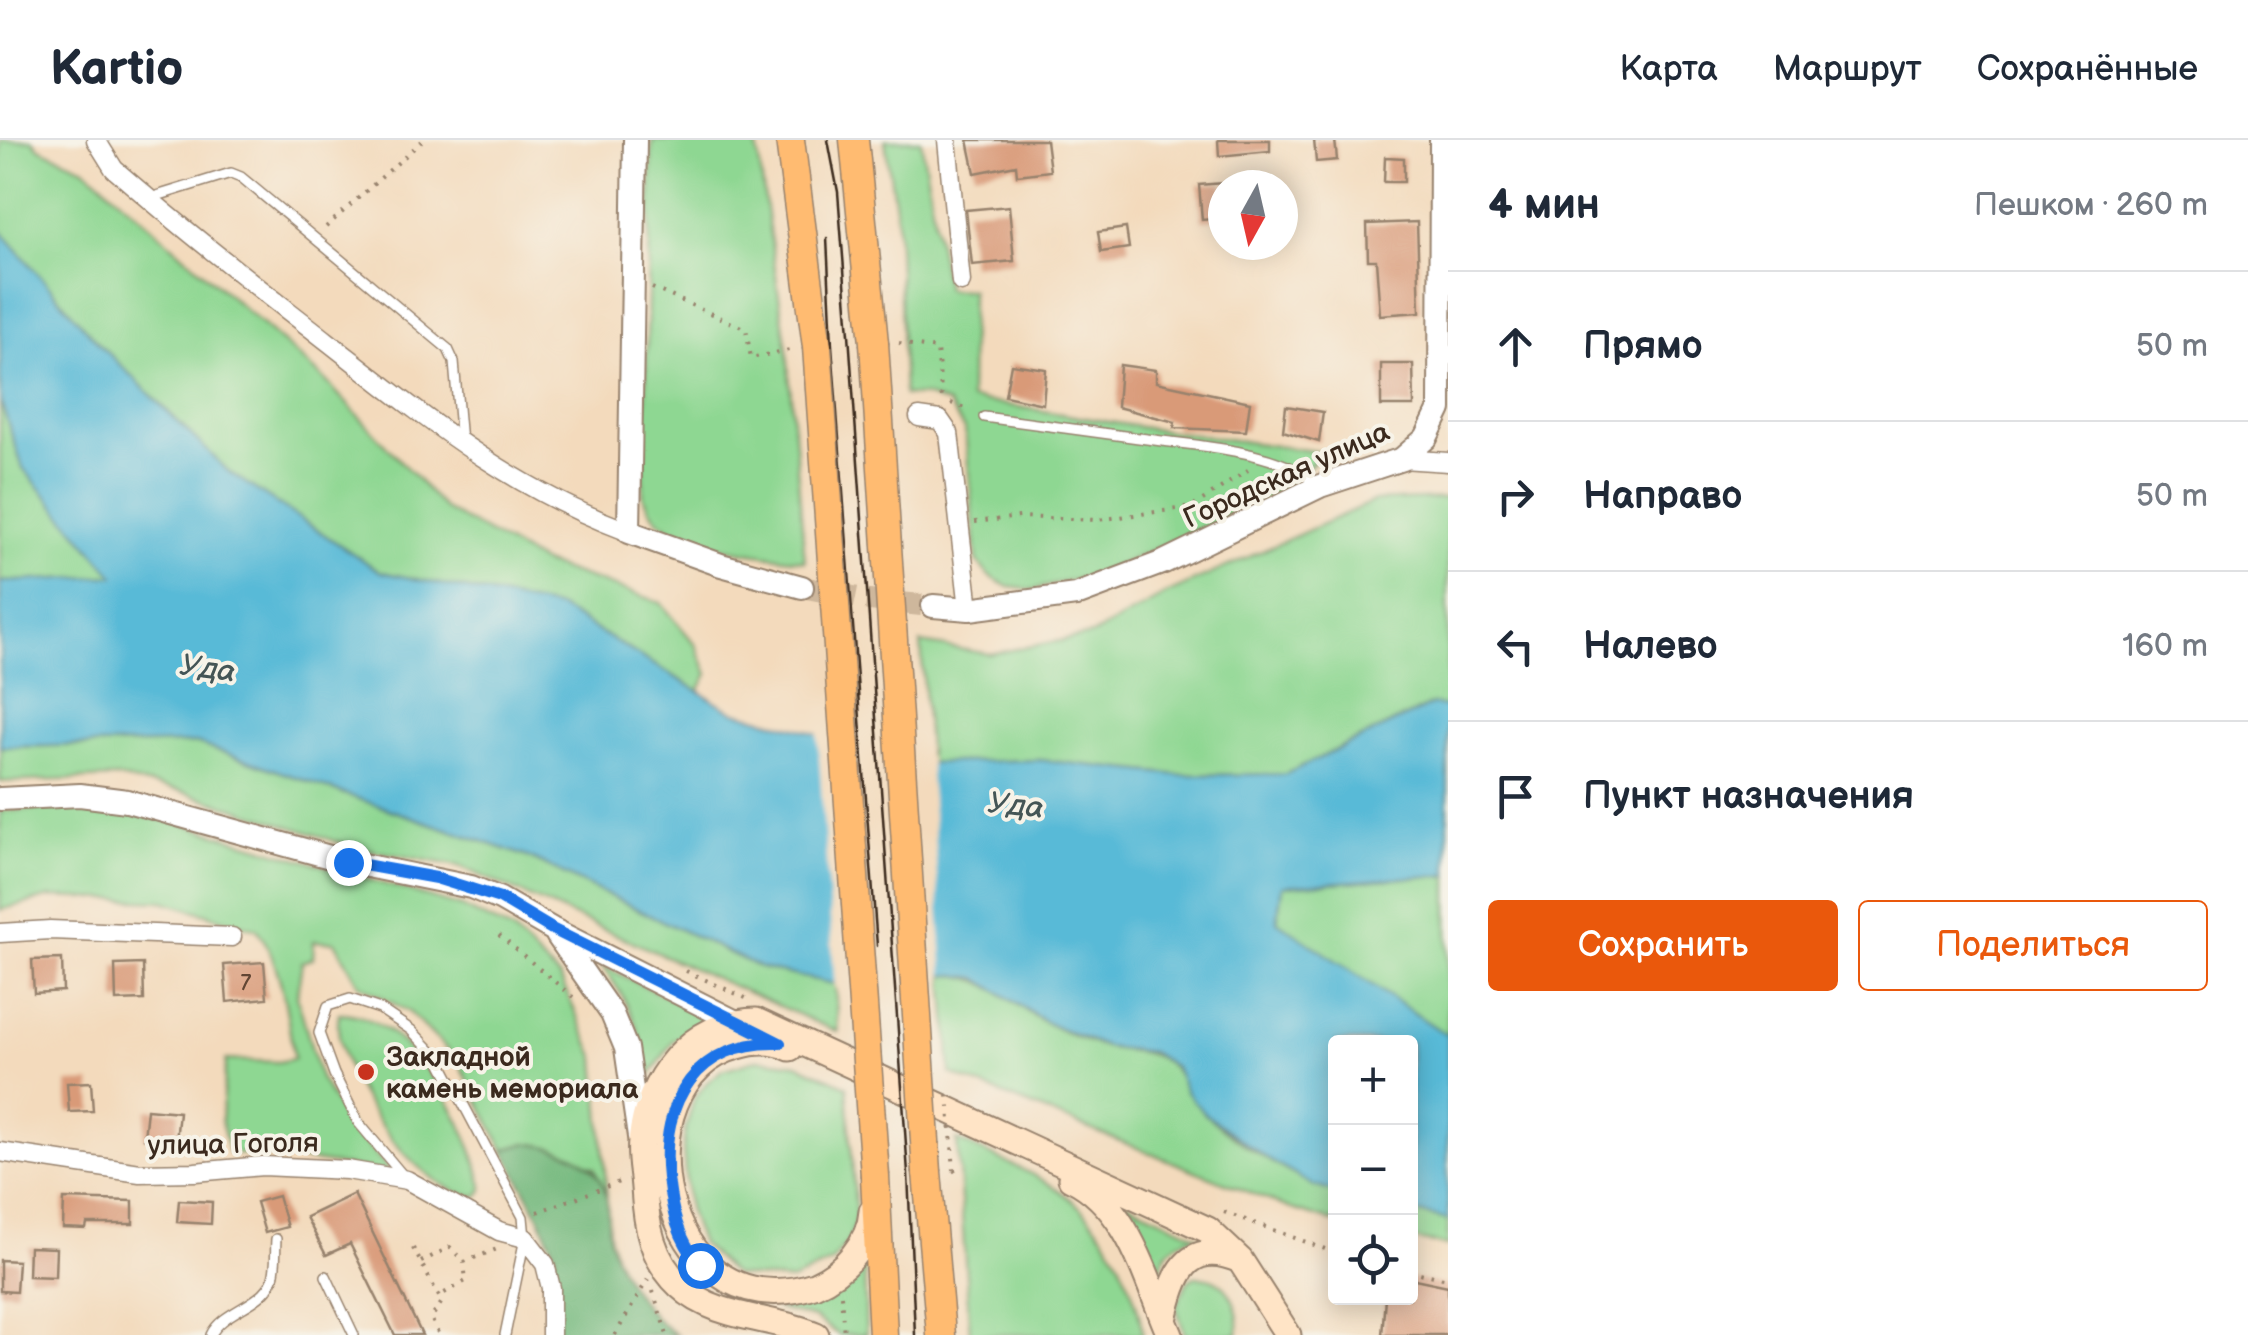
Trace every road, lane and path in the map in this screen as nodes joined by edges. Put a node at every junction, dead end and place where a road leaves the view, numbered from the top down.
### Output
1 (96, 140) edge
2 (423, 140) edge
3 (635, 140) edge
4 (790, 140) edge
5 (854, 140) edge
6 (947, 140) edge
7 (1442, 140) edge
8 (148, 198) junction
9 (314, 238) junction
10 (633, 281) junction
11 (961, 282) dead end
12 (881, 342) junction
13 (811, 347) junction
14 (919, 417) dead end
15 (984, 417) joint
16 (461, 444) junction
17 (1402, 459) junction
18 (1270, 460) junction
19 (1448, 462) edge
20 (1320, 486) junction
21 (961, 525) junction
22 (629, 532) junction
23 (802, 587) tunnel mouth
24 (933, 606) tunnel mouth
25 (969, 609) junction
26 (0, 799) edge
27 (552, 929) junction
28 (0, 933) edge
29 (498, 934) dead end
30 (232, 936) dead end
31 (581, 1005) dead end
32 (746, 1022) junction
33 (780, 1043) junction
34 (640, 1146) junction
35 (0, 1152) edge
36 (875, 1176) junction
37 (407, 1180) junction
38 (524, 1238) junction
39 (276, 1239) dead end
40 (413, 1248) dead end
41 (1240, 1260) junction
42 (421, 1262) junction
43 (1418, 1273) edge
44 (326, 1276) dead end
45 (1448, 1279) edge
46 (840, 1285) dead end
47 (439, 1296) junction
48 (1262, 1296) junction
49 (1166, 1330) edge
50 (211, 1335) edge
51 (354, 1335) edge
52 (440, 1335) edge
53 (504, 1335) edge
54 (552, 1335) edge
55 (615, 1335) edge
56 (667, 1335) edge
57 (816, 1335) edge
58 (844, 1335) edge
59 (883, 1335) edge
60 (937, 1335) edge
61 (1262, 1335) edge
62 (1288, 1335) edge

1 - 8 street
2 - 9 path
3 - 10 street
4 - 13 main road
5 - 12 main road
6 - 11 street
7 - 17 street, Городская улица
8 - 9 lane
8 - 16 street
9 - 16 lane
10 - 13 path
10 - 22 street
12 - 15 path
12 - 60 main road, bridge
13 - 36 main road, bridge
14 - 21 street
15 - 18 lane
16 - 22 street
17 - 19 street
17 - 20 street, Городская улица
18 - 20 lane
18 - 21 path
20 - 25 street, Городская улица
21 - 25 street
22 - 23 street
24 - 25 street, Городская улица
26 - 27 street
27 - 32 street
27 - 34 street
28 - 30 street
29 - 31 path
32 - 33 street
32 - 34 main road
32 - 41 main road
33 - 36 main road
33 - 49 main road
34 - 57 main road
35 - 37 street, улица Гоголя
36 - 59 main road
37 - 38 street, улица Гоголя
37 - 38 lane
38 - 53 lane
38 - 54 street
39 - 50 lane
40 - 42 path
41 - 48 main road
41 - 49 main road
42 - 47 path
42 - 47 path
43 - 45 path
44 - 51 lane
46 - 58 path
47 - 52 path
48 - 61 main road
48 - 62 main road
55 - 56 path

